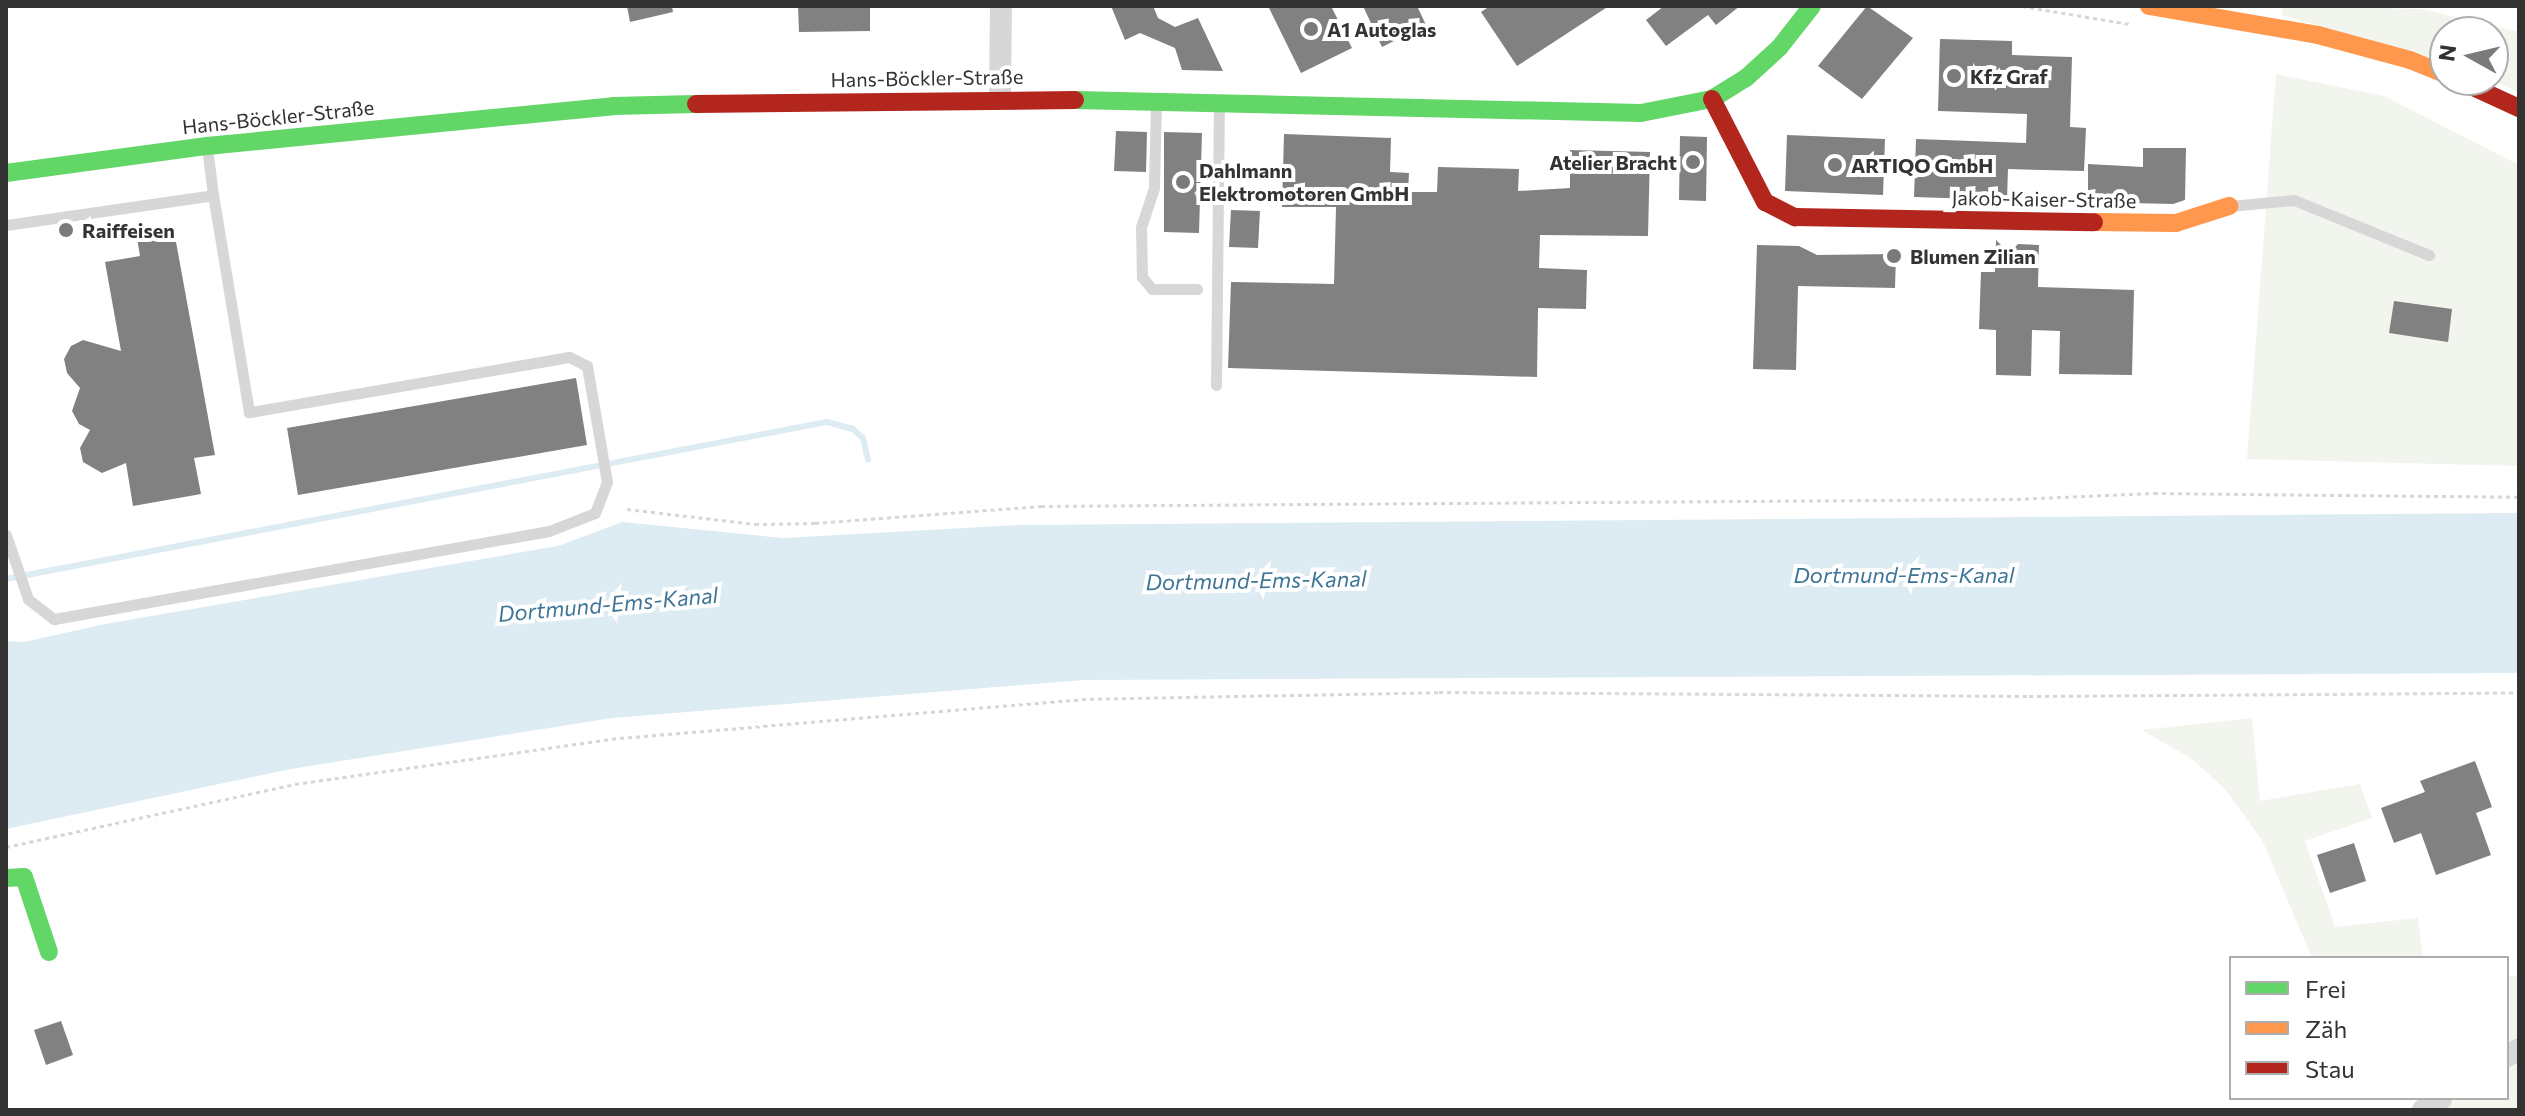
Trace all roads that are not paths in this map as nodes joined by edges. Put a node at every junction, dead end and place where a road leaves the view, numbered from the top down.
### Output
1 (1001, 6) edge
2 (1812, 6) edge
3 (2149, 6) edge
4 (2429, 68) edge
5 (2493, 96) edge
6 (1000, 98) junction
7 (1712, 99) junction
8 (1156, 100) junction
9 (1220, 101) junction
10 (2519, 108) edge
11 (207, 146) junction
12 (6, 173) edge
13 (213, 195) junction
14 (2229, 206) joint
15 (6, 225) edge
16 (2429, 255) dead end
17 (1197, 289) dead end
18 (1216, 385) dead end
19 (6, 535) edge
20 (6, 878) edge
21 (49, 952) dead end

1 - 6 street
2 - 7 street, Hans-Böckler-Straße
3 - 4 street
5 - 10 street
6 - 8 street, Hans-Böckler-Straße
6 - 11 street, Hans-Böckler-Straße
7 - 9 street, Hans-Böckler-Straße
7 - 14 street, Jakob-Kaiser-Straße
8 - 9 street, Hans-Böckler-Straße
8 - 17 lane
9 - 18 lane
11 - 12 street, Hans-Böckler-Straße
11 - 13 lane
13 - 15 lane
13 - 19 lane
14 - 16 lane, Jakob-Kaiser-Straße
20 - 21 street

